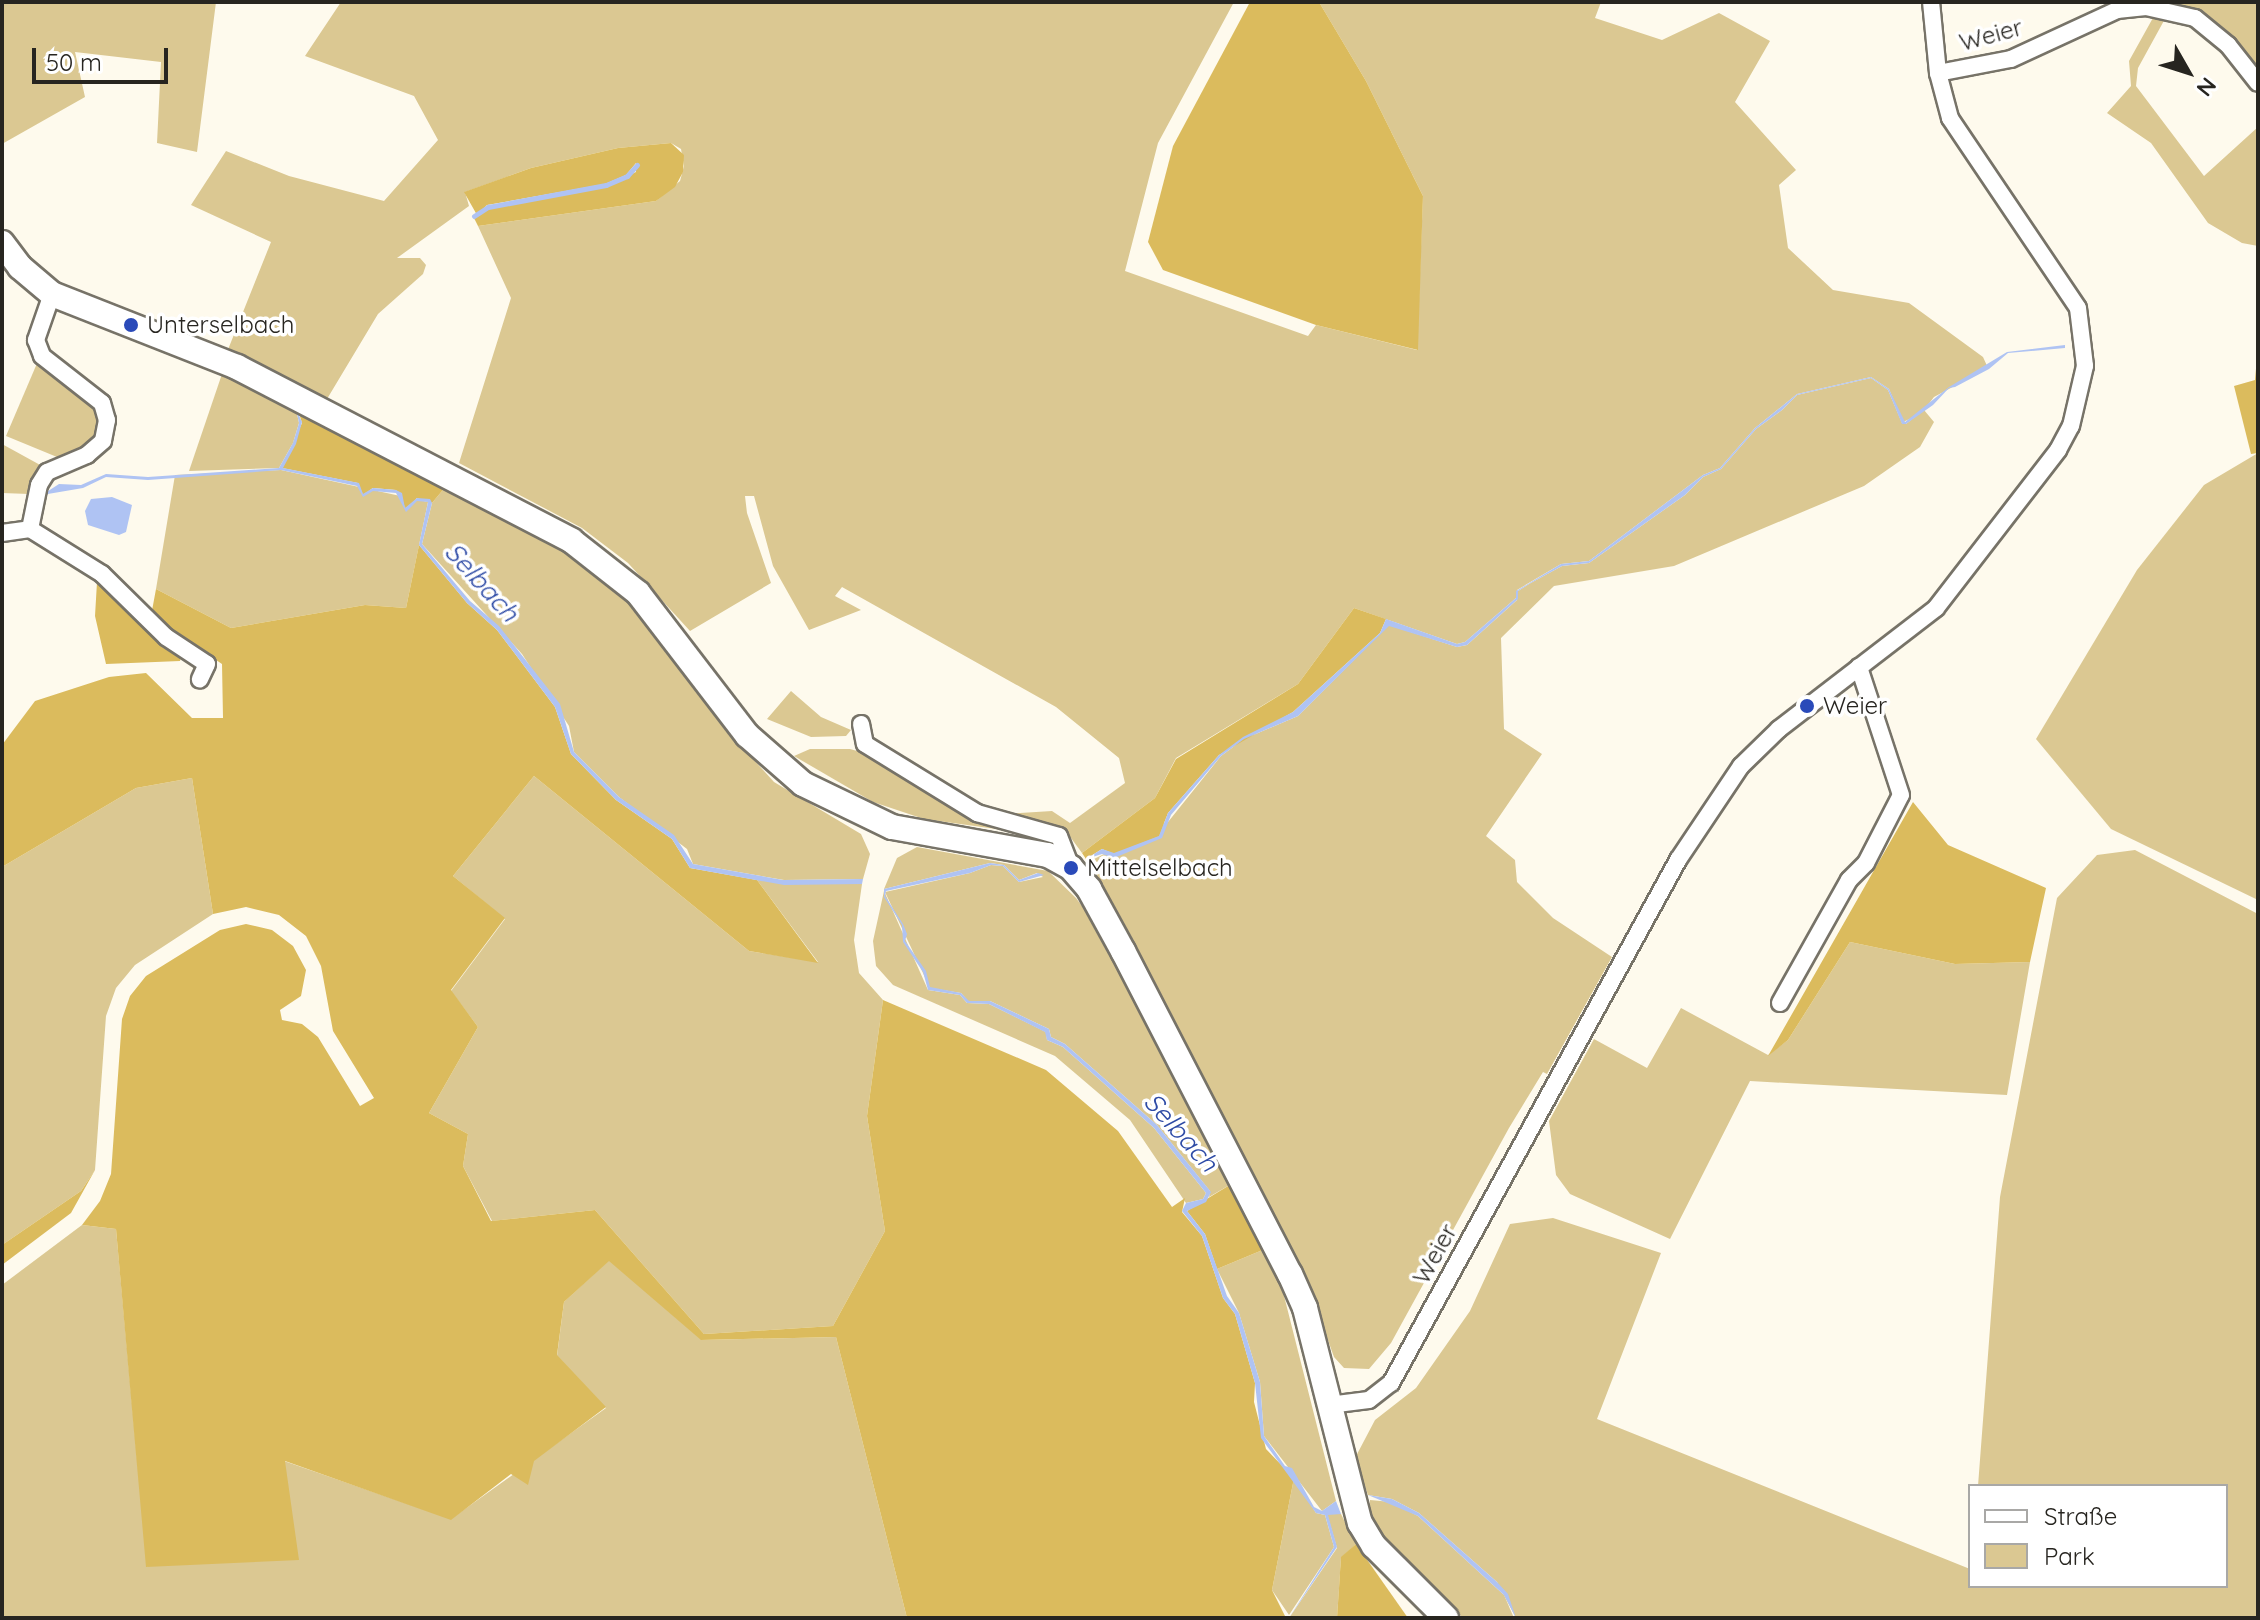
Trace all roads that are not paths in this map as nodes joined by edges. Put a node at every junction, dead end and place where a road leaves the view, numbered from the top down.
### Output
1 (1931, 2) edge
2 (1938, 73) junction
3 (2258, 83) edge
4 (2, 243) edge
5 (52, 294) junction
6 (30, 529) junction
7 (2, 533) edge
8 (1859, 667) junction
9 (200, 679) dead end
10 (861, 724) dead end
11 (1071, 868) junction
12 (1780, 1003) dead end
13 (1329, 1405) junction
14 (1446, 1618) edge

1 - 2 street, Weier
2 - 3 street, Weier
2 - 8 street, Weier
4 - 5 street
5 - 6 street
5 - 11 street
6 - 7 street
6 - 9 street
8 - 12 street
8 - 13 street, Weier
10 - 11 street
11 - 13 street
13 - 14 street

